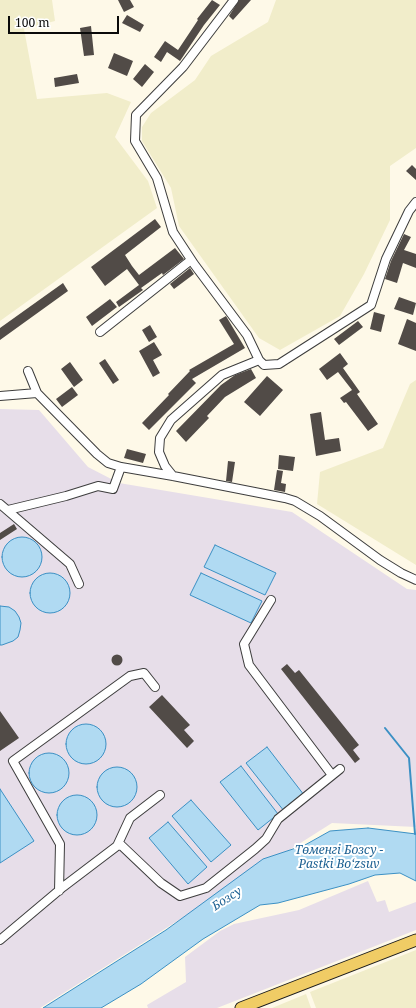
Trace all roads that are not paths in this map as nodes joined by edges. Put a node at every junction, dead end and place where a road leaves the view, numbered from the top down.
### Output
1 (234, 0) edge
2 (416, 202) edge
3 (191, 260) junction
4 (100, 332) dead end
5 (259, 360) junction
6 (28, 371) dead end
7 (37, 392) junction
8 (0, 396) edge
9 (121, 467) junction
10 (172, 476) junction
11 (0, 504) edge
12 (8, 510) junction
13 (416, 580) edge
14 (79, 584) dead end
15 (271, 600) dead end
16 (155, 687) dead end
17 (340, 769) dead end
18 (332, 775) junction
19 (160, 795) dead end
20 (117, 846) junction
21 (59, 891) junction
22 (0, 940) edge
23 (416, 940) edge
24 (242, 1008) edge

1 - 3 street
2 - 5 street
3 - 4 street
3 - 5 street
5 - 10 street
6 - 7 street
7 - 8 street
7 - 9 street
9 - 10 street
9 - 12 street
10 - 13 street
11 - 12 street
12 - 14 street
15 - 18 street
16 - 21 street
17 - 18 street
18 - 20 street
19 - 20 street
20 - 21 street
21 - 22 street
23 - 24 main road

